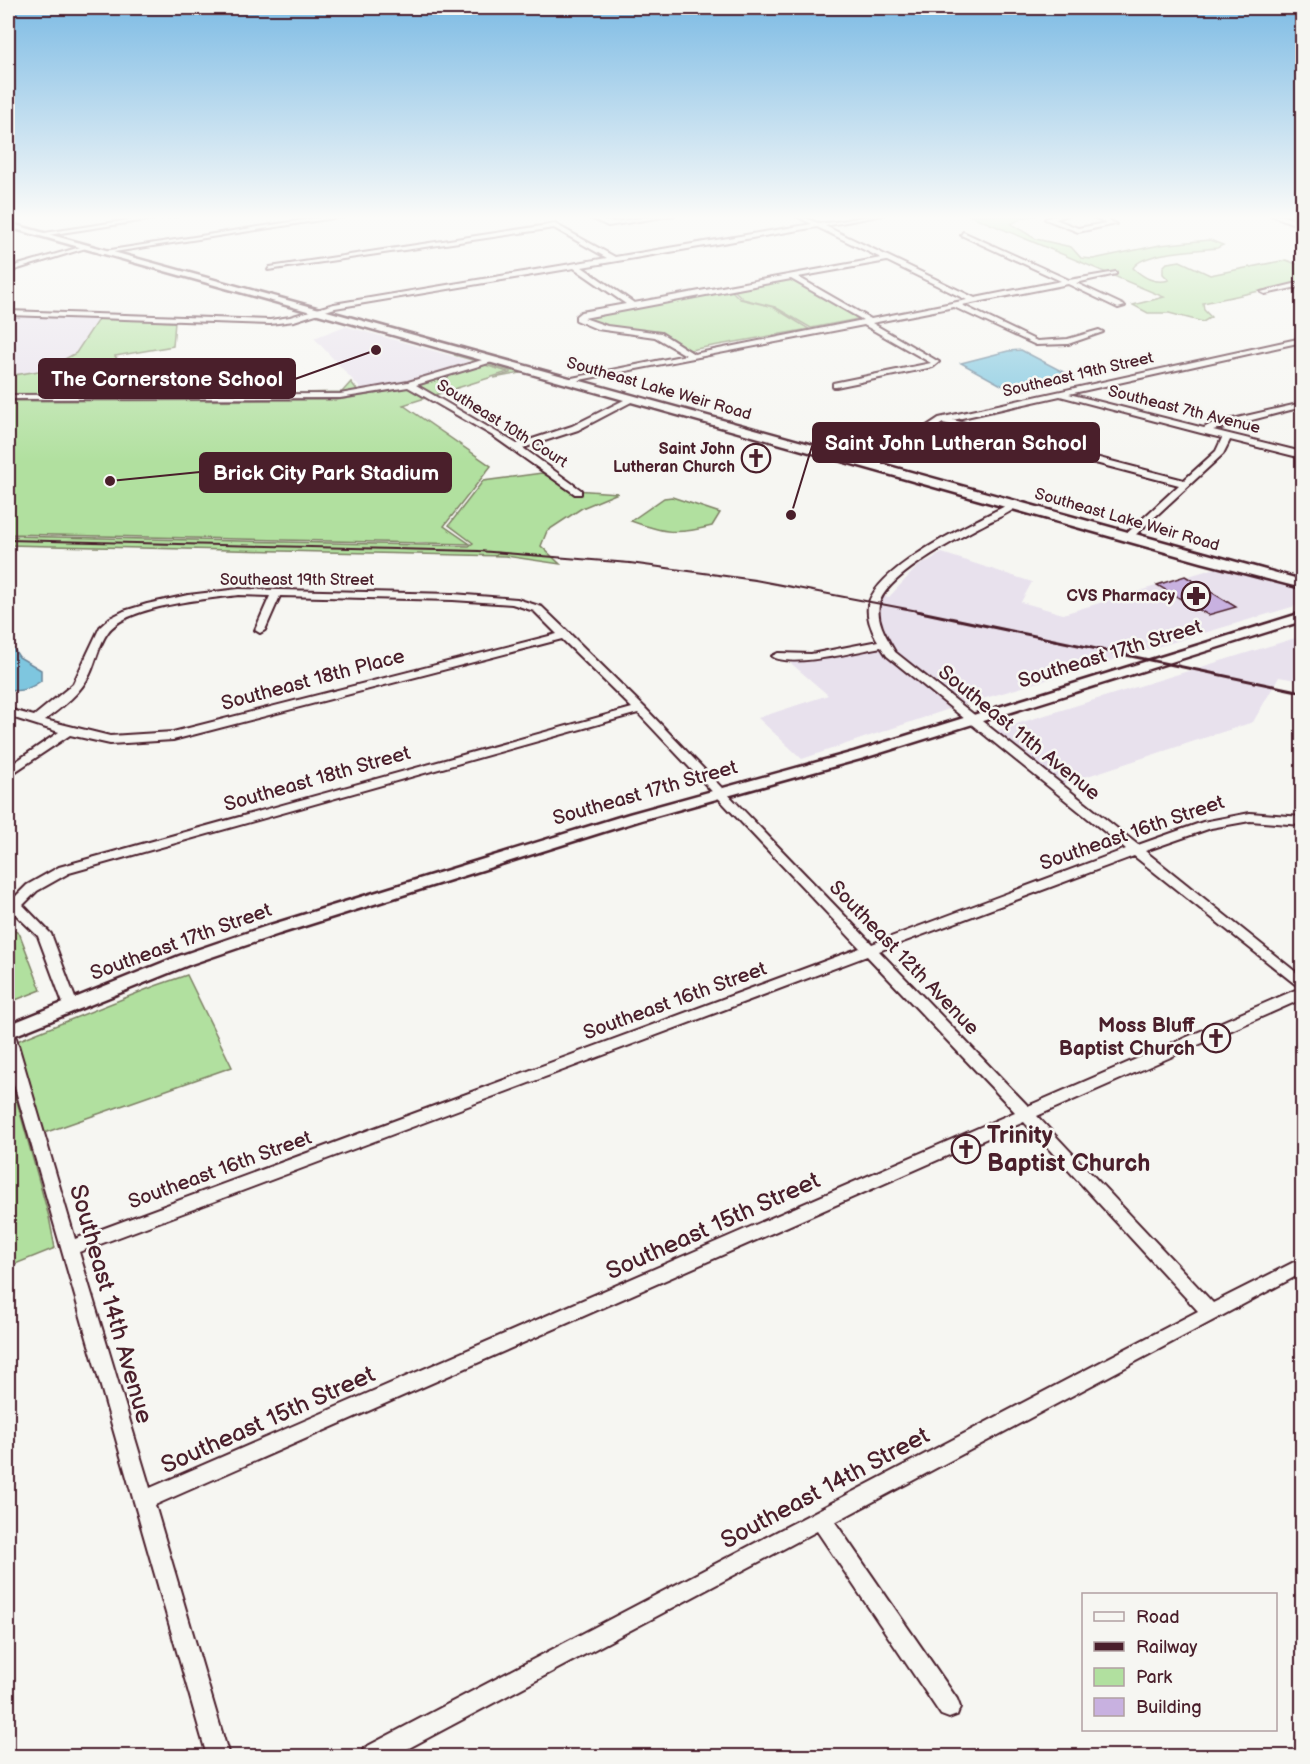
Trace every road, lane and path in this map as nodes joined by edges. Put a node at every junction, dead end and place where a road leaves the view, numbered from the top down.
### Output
1 (262, 297) edge
2 (387, 297) edge
3 (621, 297) edge
4 (674, 297) edge
5 (829, 297) edge
6 (967, 297) edge
7 (987, 297) edge
8 (1103, 297) edge
9 (973, 300) junction
10 (954, 304) junction
11 (632, 305) junction
12 (1121, 306) dead end
13 (314, 312) junction
14 (8, 313) edge
15 (868, 320) junction
16 (1099, 332) dead end
17 (1302, 340) edge
18 (691, 355) junction
19 (489, 360) junction
20 (567, 381) junction
21 (409, 384) junction
22 (836, 385) dead end
23 (1059, 394) junction
24 (8, 397) edge
25 (633, 399) junction
26 (1302, 405) edge
27 (942, 420) junction
28 (1204, 431) junction
29 (1227, 437) junction
30 (513, 447) junction
31 (1302, 455) edge
32 (872, 465) junction
33 (1187, 484) junction
34 (578, 492) dead end
35 (1014, 505) junction
36 (1128, 537) junction
37 (1301, 585) edge
38 (276, 593) junction
39 (1302, 612) edge
40 (1296, 619) edge
41 (260, 630) dead end
42 (565, 635) junction
43 (884, 643) junction
44 (778, 656) dead end
45 (640, 709) junction
46 (8, 712) edge
47 (37, 720) junction
48 (973, 720) junction
49 (68, 731) junction
50 (10, 771) dead end
51 (718, 793) junction
52 (1302, 821) edge
53 (1134, 851) junction
54 (11, 904) edge
55 (869, 951) junction
56 (1302, 984) edge
57 (1302, 993) edge
58 (71, 1006) junction
59 (8, 1032) edge
60 (8, 1038) edge
61 (1027, 1115) junction
62 (68, 1249) junction
63 (1302, 1264) edge
64 (1210, 1312) junction
65 (142, 1501) junction
66 (821, 1519) junction
67 (949, 1707) dead end
68 (218, 1756) edge
69 (372, 1756) edge

1 - 13 main road, Southeast Lake Weir Road
2 - 13 street
3 - 11 street
4 - 11 street
5 - 15 street
6 - 9 street
7 - 9 street
8 - 12 street
9 - 10 street
10 - 15 street
10 - 16 street
11 - 18 street
13 - 14 street
13 - 19 main road, Southeast Lake Weir Road
15 - 18 street
15 - 22 street
17 - 23 street, Southeast 19th Street
18 - 20 street
19 - 20 main road, Southeast Lake Weir Road
19 - 21 street
20 - 25 main road, Southeast Lake Weir Road
21 - 24 street
21 - 30 street, Southeast 10th Court
23 - 27 street, Southeast 19th Street
23 - 28 street, Southeast 7th Avenue
25 - 30 street
25 - 32 main road, Southeast Lake Weir Road
26 - 28 street
27 - 32 street, Southeast 19th Street
27 - 33 street
28 - 29 street, Southeast 7th Avenue
29 - 31 street, Southeast 7th Avenue
29 - 33 street
30 - 34 street, Southeast 10th Court
32 - 35 main road, Southeast Lake Weir Road
33 - 36 street
35 - 36 main road, Southeast Lake Weir Road
35 - 43 street, Southeast 11th Avenue
36 - 37 main road, Southeast Lake Weir Road
38 - 41 street
38 - 42 street, Southeast 19th Street
38 - 47 street, Southeast 19th Street
39 - 40 main road, Southeast 17th Street
40 - 48 main road, Southeast 17th Street
42 - 45 street, Southeast 12th Avenue
42 - 49 street, Southeast 18th Place
43 - 44 street
43 - 48 street, Southeast 11th Avenue
45 - 51 street, Southeast 12th Avenue
45 - 54 street, Southeast 18th Street
46 - 47 street, Southeast 18th Place
47 - 49 street, Southeast 18th Place
48 - 51 main road, Southeast 17th Street
48 - 53 street, Southeast 11th Avenue
49 - 50 street
51 - 55 street, Southeast 12th Avenue
51 - 58 main road, Southeast 17th Street
52 - 53 street, Southeast 16th Street
53 - 55 street, Southeast 16th Street
53 - 56 street, Southeast 11th Avenue
54 - 58 street
55 - 61 street, Southeast 12th Avenue
55 - 62 street, Southeast 16th Street
57 - 61 street, Southeast 15th Street
58 - 59 main road, Southeast 17th Street
60 - 62 street, Southeast 14th Avenue
61 - 64 street, Southeast 12th Avenue
61 - 65 street, Southeast 15th Street
62 - 65 street, Southeast 14th Avenue
63 - 64 street, Southeast 14th Street
64 - 66 street, Southeast 14th Street
65 - 68 street, Southeast 14th Avenue
66 - 67 street
66 - 69 street, Southeast 14th Street

